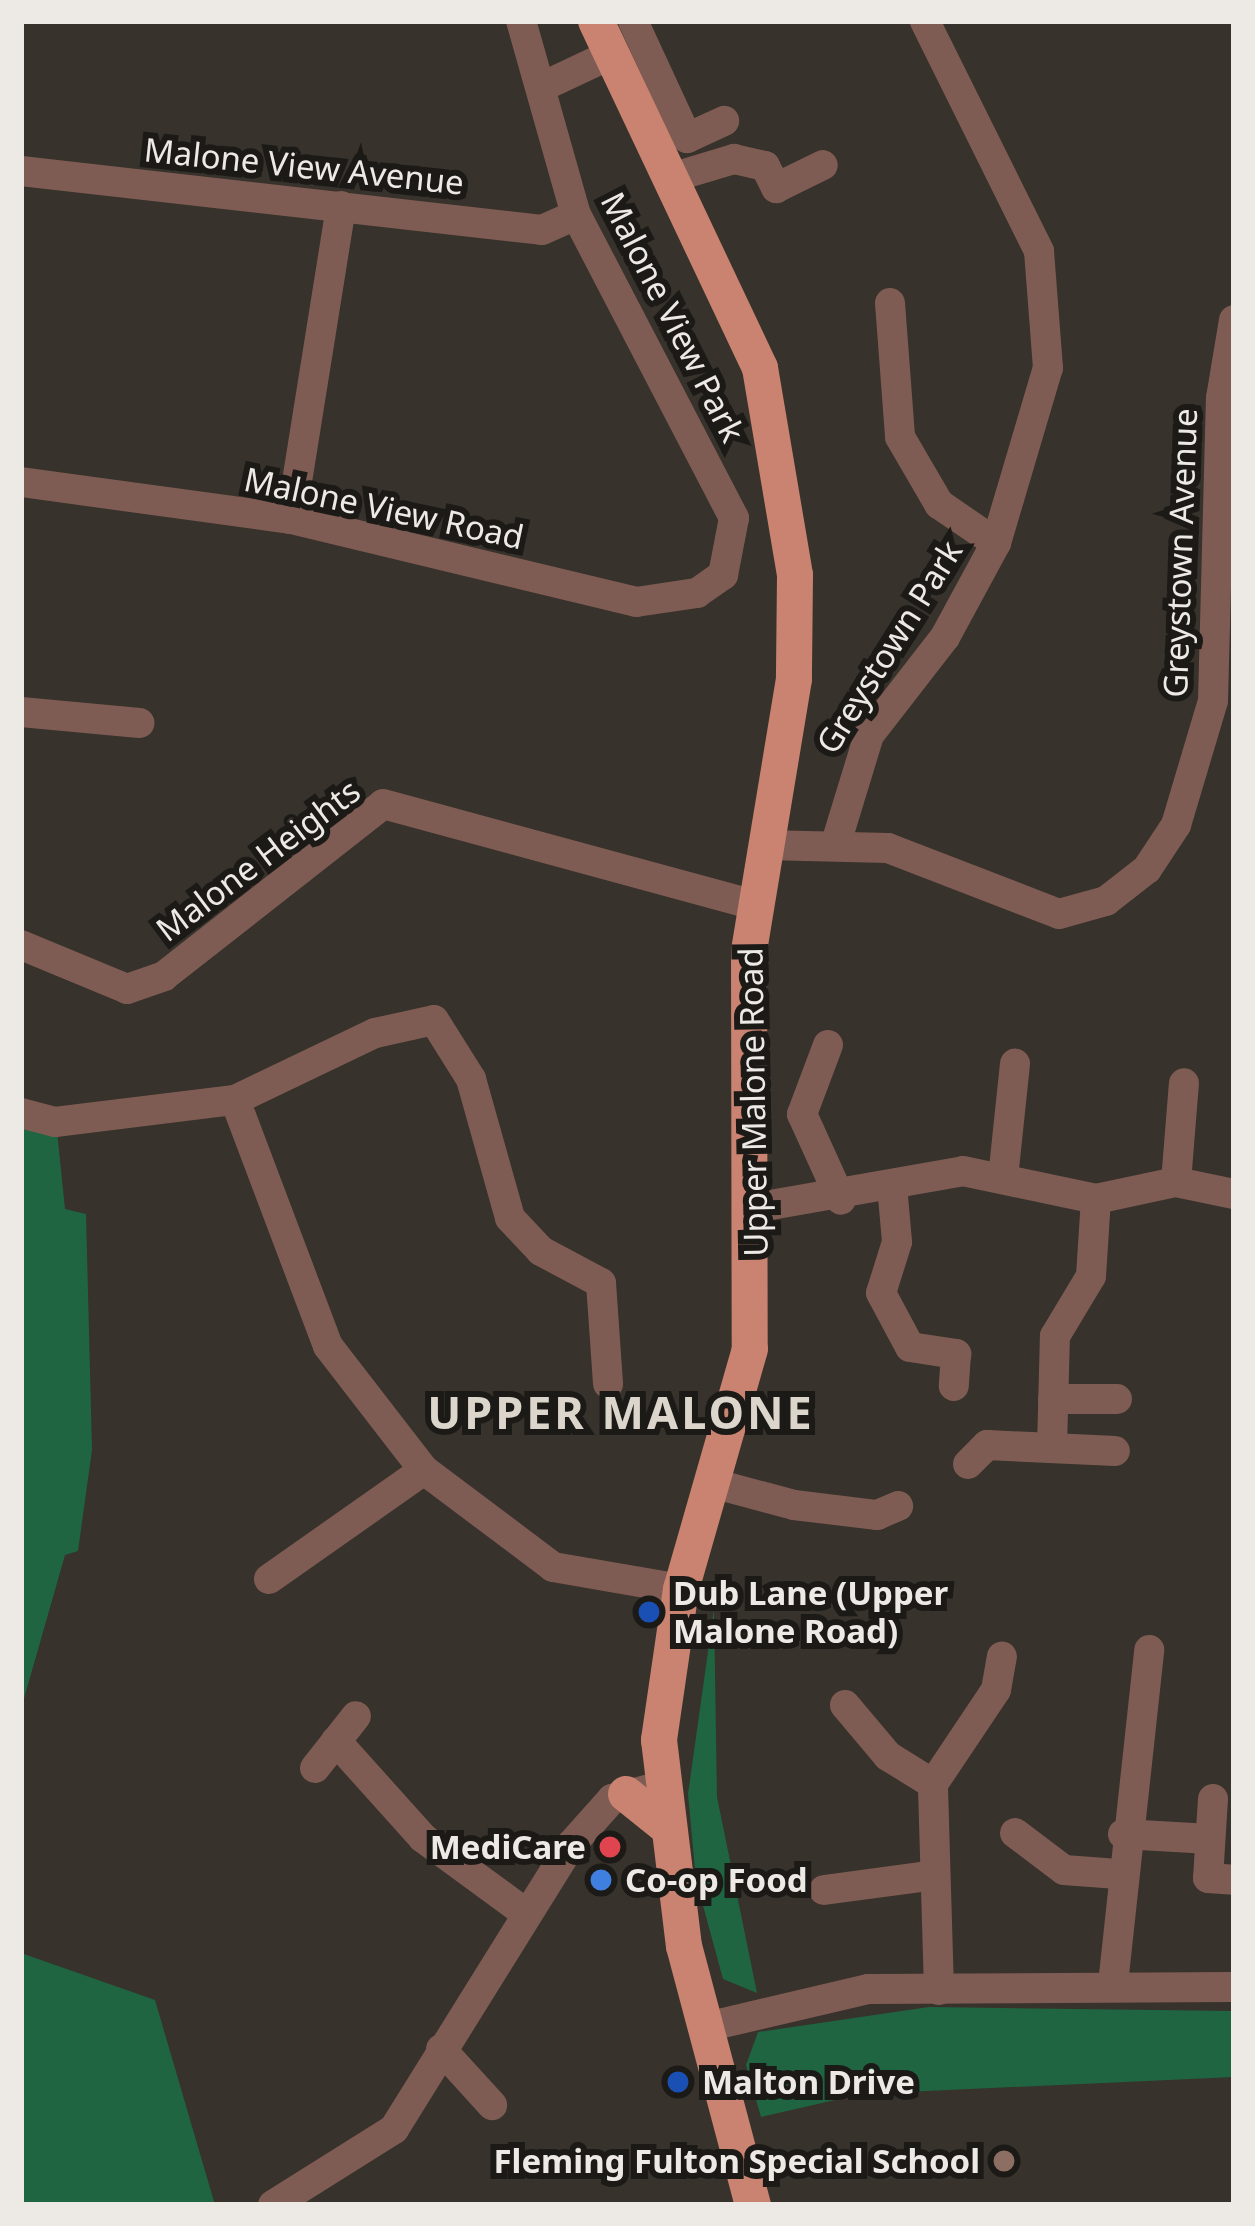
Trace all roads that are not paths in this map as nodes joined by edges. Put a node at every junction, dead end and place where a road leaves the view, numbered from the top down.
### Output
1 (520, 21) edge
2 (633, 21) edge
3 (925, 21) edge
4 (604, 37) edge
5 (546, 86) junction
6 (724, 121) dead end
7 (823, 165) dead end
8 (21, 171) edge
9 (674, 177) junction
10 (340, 206) junction
11 (576, 215) junction
12 (890, 303) dead end
13 (1234, 320) edge
14 (21, 482) edge
15 (291, 519) junction
16 (996, 543) junction
17 (723, 575) joint
18 (21, 712) edge
19 (139, 723) dead end
20 (836, 843) junction
21 (765, 844) junction
22 (754, 904) junction
23 (21, 945) edge
24 (829, 1045) dead end
25 (1020, 1076) dead end
26 (1190, 1092) dead end
27 (235, 1100) junction
28 (21, 1113) edge
29 (1003, 1178) junction
30 (1176, 1183) junction
31 (892, 1185) junction
32 (1234, 1194) edge
33 (1096, 1199) junction
34 (842, 1200) junction
35 (754, 1208) junction
36 (608, 1384) dead end
37 (954, 1386) dead end
38 (1118, 1397) dead end
39 (1053, 1399) junction
40 (1052, 1448) junction
41 (1115, 1451) dead end
42 (968, 1464) dead end
43 (424, 1470) junction
44 (712, 1483) junction
45 (898, 1506) dead end
46 (269, 1579) dead end
47 (681, 1589) junction
48 (1149, 1651) dead end
49 (1002, 1657) dead end
50 (845, 1705) dead end
51 (356, 1715) dead end
52 (336, 1741) junction
53 (315, 1768) dead end
54 (934, 1784) junction
55 (644, 1791) junction
56 (1213, 1799) dead end
57 (1015, 1833) dead end
58 (1123, 1834) junction
59 (1210, 1839) junction
60 (1118, 1874) junction
61 (929, 1876) junction
62 (1234, 1880) edge
63 (824, 1890) dead end
64 (524, 1912) junction
65 (1113, 1984) junction
66 (1234, 1987) edge
67 (939, 1990) junction
68 (706, 2027) junction
69 (441, 2049) junction
70 (492, 2104) dead end
71 (273, 2205) edge
72 (753, 2205) edge

1 - 5 street, Malone View Park
2 - 6 street
3 - 16 street, Greystown Park
4 - 5 street
4 - 9 main road, Upper Malone Road
5 - 11 street, Malone View Park
7 - 9 street
8 - 10 street, Malone View Avenue
9 - 21 main road, Upper Malone Road
10 - 11 street, Malone View Avenue
10 - 15 street
11 - 17 street, Malone View Park
12 - 16 street
13 - 20 street, Greystown Avenue
14 - 15 street, Malone View Road
15 - 17 street, Malone View Road
16 - 20 street, Greystown Park
18 - 19 street
20 - 21 street, Greystown Avenue
21 - 22 main road, Upper Malone Road
22 - 23 street, Malone Heights
22 - 35 main road, Upper Malone Road
24 - 34 street
25 - 29 street
26 - 30 street
27 - 28 street
27 - 36 street
27 - 43 street
29 - 31 street
29 - 33 street
30 - 32 street
30 - 33 street
31 - 34 street
31 - 37 street
33 - 39 street
34 - 35 street
35 - 44 main road, Upper Malone Road
38 - 39 street
39 - 40 street
40 - 41 street
40 - 42 street
43 - 46 street
43 - 47 street
44 - 45 street
44 - 47 main road, Upper Malone Road
47 - 55 main road, Upper Malone Road
48 - 58 street
49 - 54 street
50 - 54 street
51 - 52 street
52 - 53 street
52 - 64 street
54 - 61 street
55 - 64 street
55 - 68 main road, Upper Malone Road
56 - 59 street
57 - 60 street
58 - 59 street
58 - 60 street
59 - 62 street
60 - 65 street
61 - 63 street
61 - 67 street
64 - 69 street
65 - 66 street
65 - 67 street
67 - 68 street
68 - 72 main road, Upper Malone Road
69 - 70 street
69 - 71 street

